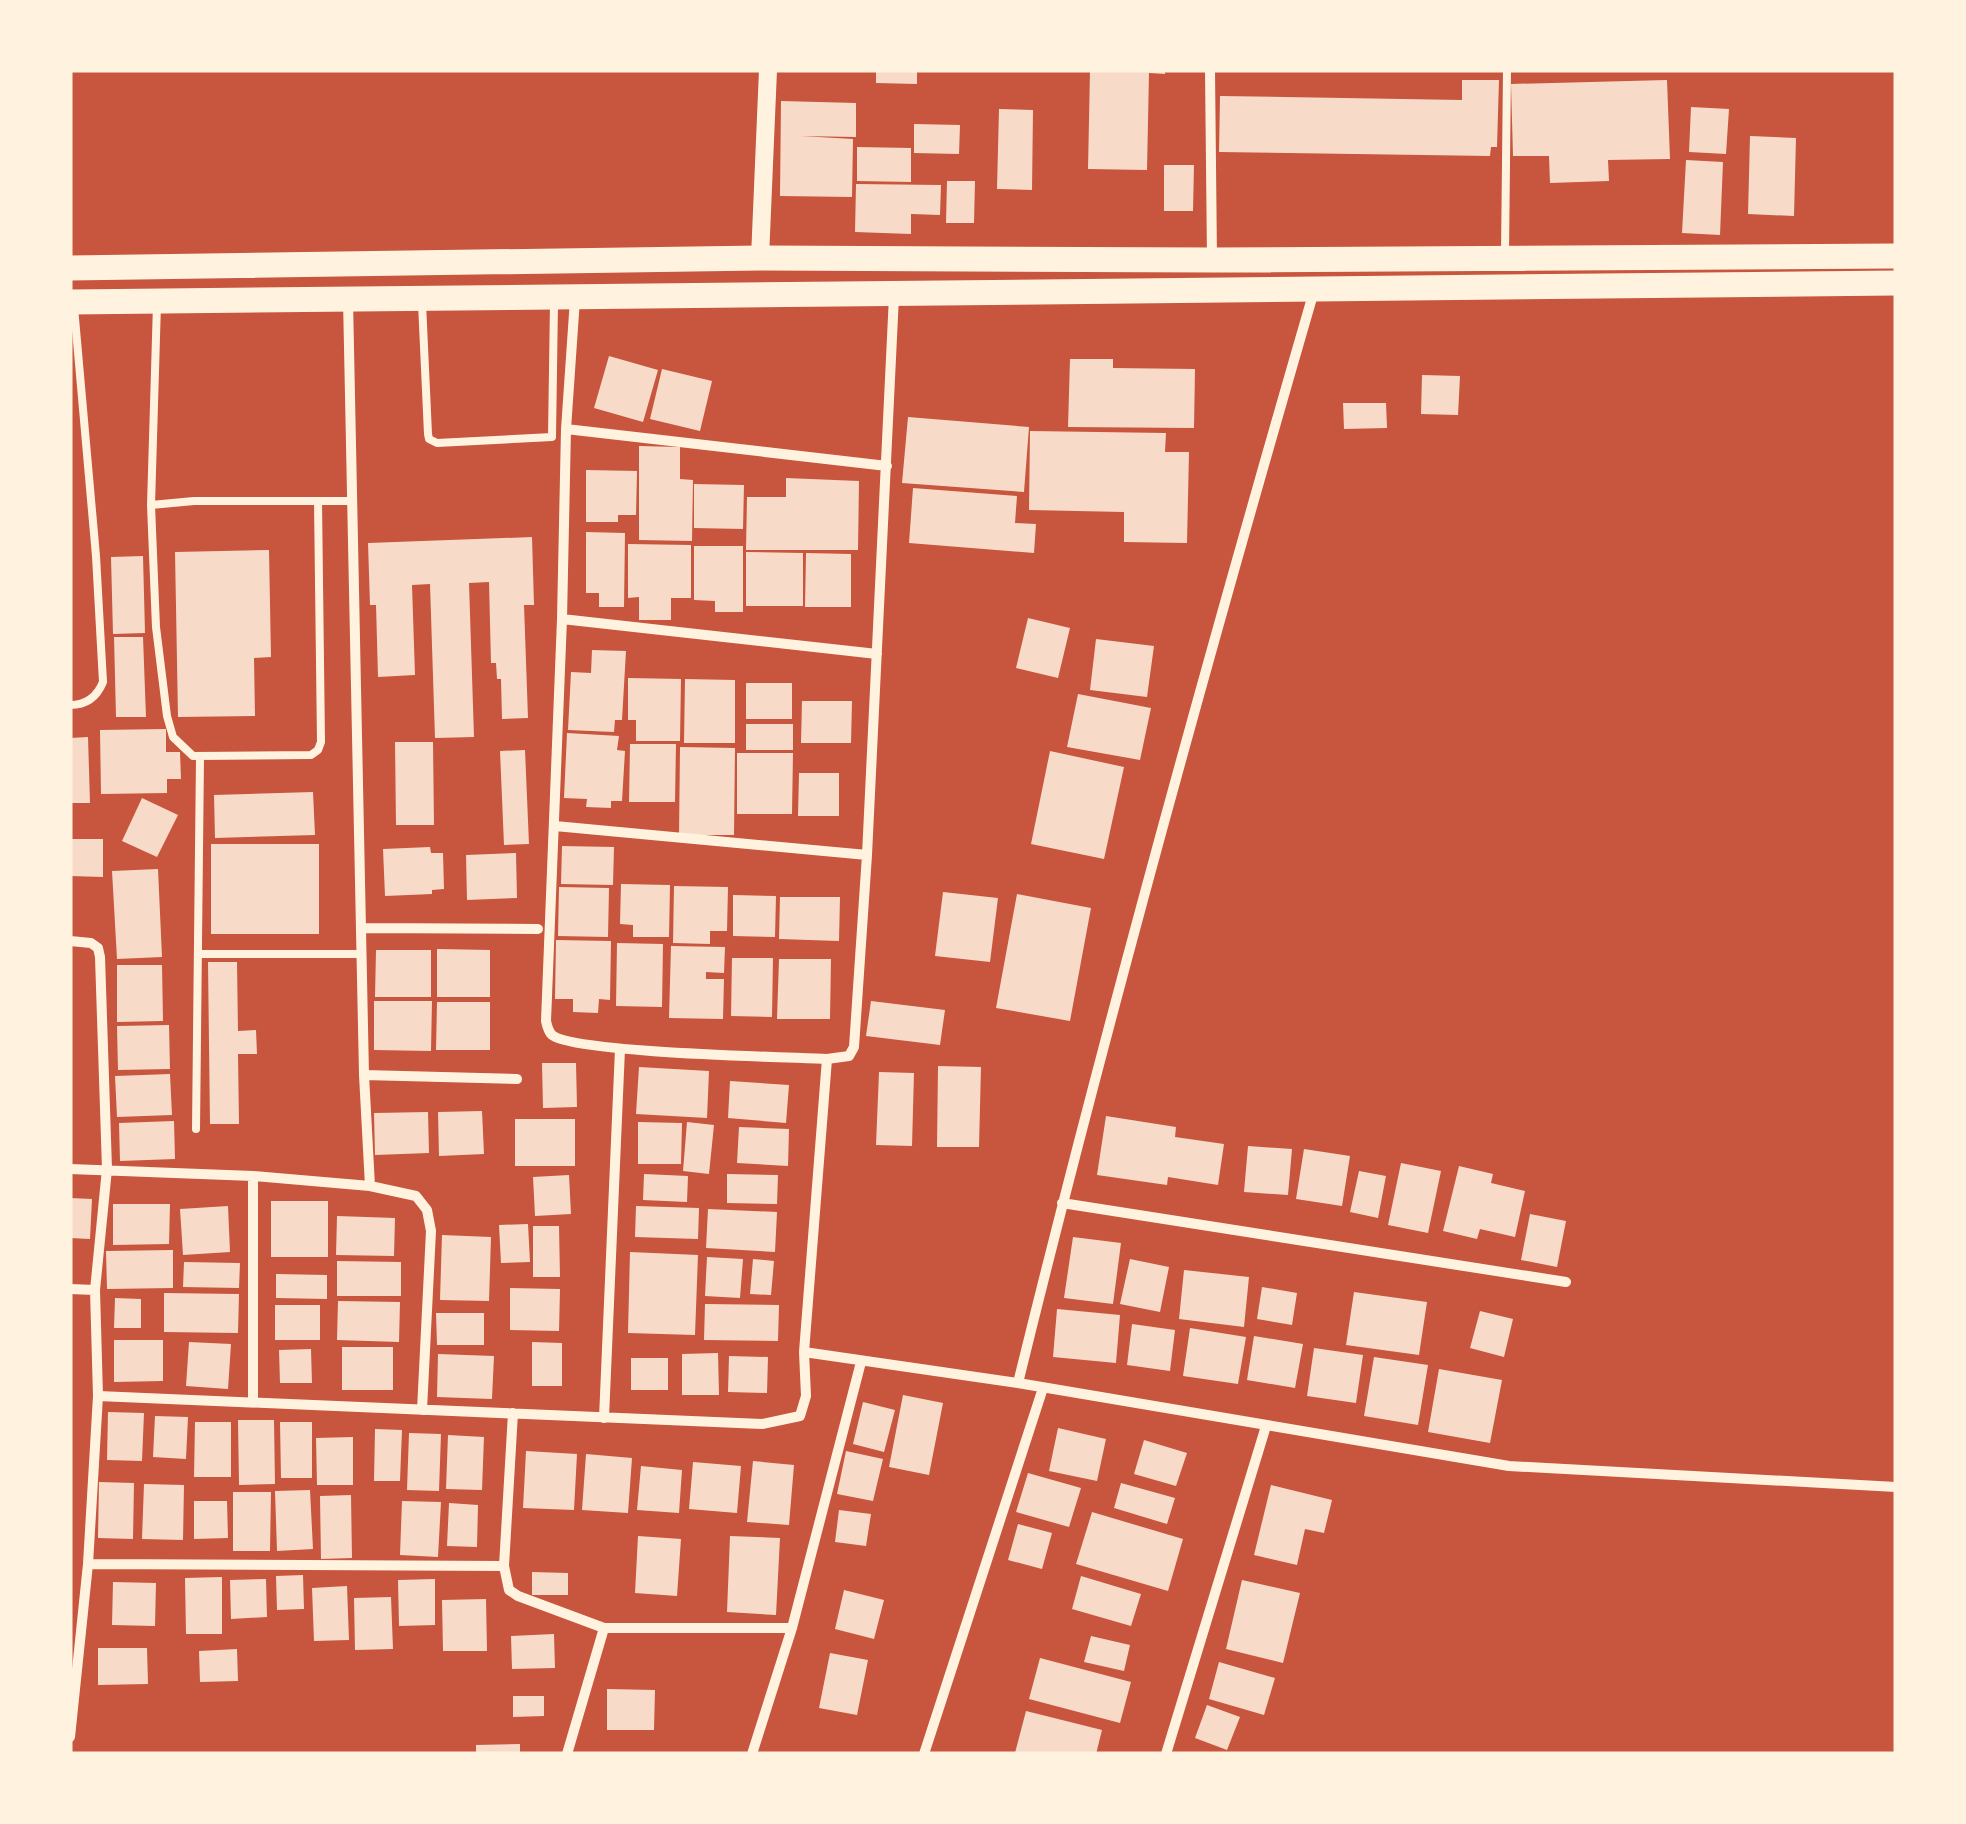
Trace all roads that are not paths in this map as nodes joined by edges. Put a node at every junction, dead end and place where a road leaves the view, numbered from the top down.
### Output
1 (768, 70) edge
2 (1210, 70) edge
3 (1507, 70) edge
4 (1896, 256) edge
5 (760, 258) junction
6 (1506, 258) junction
7 (1000, 259) junction
8 (1212, 260) junction
9 (70, 268) edge
10 (1896, 284) edge
11 (1314, 290) junction
12 (999, 295) junction
13 (894, 296) junction
14 (348, 298) junction
15 (565, 298) junction
16 (422, 299) junction
17 (156, 301) junction
18 (72, 302) edge
19 (84, 418) junction
20 (70, 419) edge
21 (566, 429) junction
22 (888, 466) junction
23 (318, 501) junction
24 (350, 501) junction
25 (152, 505) junction
26 (562, 619) junction
27 (877, 654) junction
28 (70, 706) edge
29 (200, 757) junction
30 (555, 826) junction
31 (868, 855) junction
32 (362, 928) junction
33 (538, 928) dead end
34 (70, 941) edge
35 (198, 954) junction
36 (362, 954) junction
37 (620, 1049) junction
38 (826, 1059) junction
39 (364, 1075) junction
40 (517, 1079) dead end
41 (196, 1129) dead end
42 (70, 1169) edge
43 (107, 1169) junction
44 (252, 1176) junction
45 (370, 1186) junction
46 (1062, 1203) junction
47 (1566, 1282) dead end
48 (70, 1289) edge
49 (95, 1290) junction
50 (804, 1352) junction
51 (861, 1362) junction
52 (1018, 1382) junction
53 (1043, 1388) junction
54 (98, 1396) junction
55 (253, 1400) junction
56 (422, 1410) junction
57 (513, 1413) junction
58 (604, 1418) junction
59 (1266, 1426) junction
60 (1896, 1487) edge
61 (88, 1564) junction
62 (504, 1566) junction
63 (604, 1628) junction
64 (792, 1628) junction
65 (70, 1737) edge
66 (567, 1754) edge
67 (752, 1754) edge
68 (924, 1754) edge
69 (1166, 1754) edge

1 - 5 street
2 - 8 street
3 - 6 lane
4 - 6 main road
5 - 7 main road
5 - 9 main road
6 - 8 main road
7 - 8 main road
7 - 12 main road
10 - 11 main road
11 - 12 main road
11 - 46 street
12 - 13 main road
13 - 15 main road
13 - 22 street
14 - 16 main road
14 - 17 main road
14 - 24 street
15 - 16 main road
15 - 16 lane
15 - 21 street
17 - 18 main road
17 - 25 lane
18 - 19 lane
19 - 20 lane
19 - 28 lane
21 - 22 street
21 - 26 street
22 - 27 street
23 - 24 lane
23 - 25 lane
23 - 29 lane
24 - 32 street
25 - 29 lane
26 - 27 street
26 - 30 street
27 - 31 street
29 - 35 lane
30 - 31 street
30 - 37 street
31 - 38 street
32 - 33 street
32 - 36 street
34 - 43 street
35 - 36 lane
35 - 41 lane
36 - 39 street
37 - 38 street
37 - 58 street
38 - 50 street
39 - 40 street
39 - 45 street
42 - 43 street
43 - 44 street
43 - 49 street
44 - 45 street
44 - 55 street
45 - 56 street
46 - 47 street
46 - 52 street
48 - 49 street
49 - 54 street
50 - 51 street
50 - 58 street
51 - 52 street
51 - 64 street
52 - 53 street
53 - 59 street
53 - 68 street
54 - 55 street
54 - 61 street
55 - 56 street
56 - 57 street
57 - 58 street
57 - 62 street
59 - 60 street
59 - 69 street
61 - 62 street
61 - 65 street
62 - 63 street
63 - 64 street
63 - 66 street
64 - 67 street

